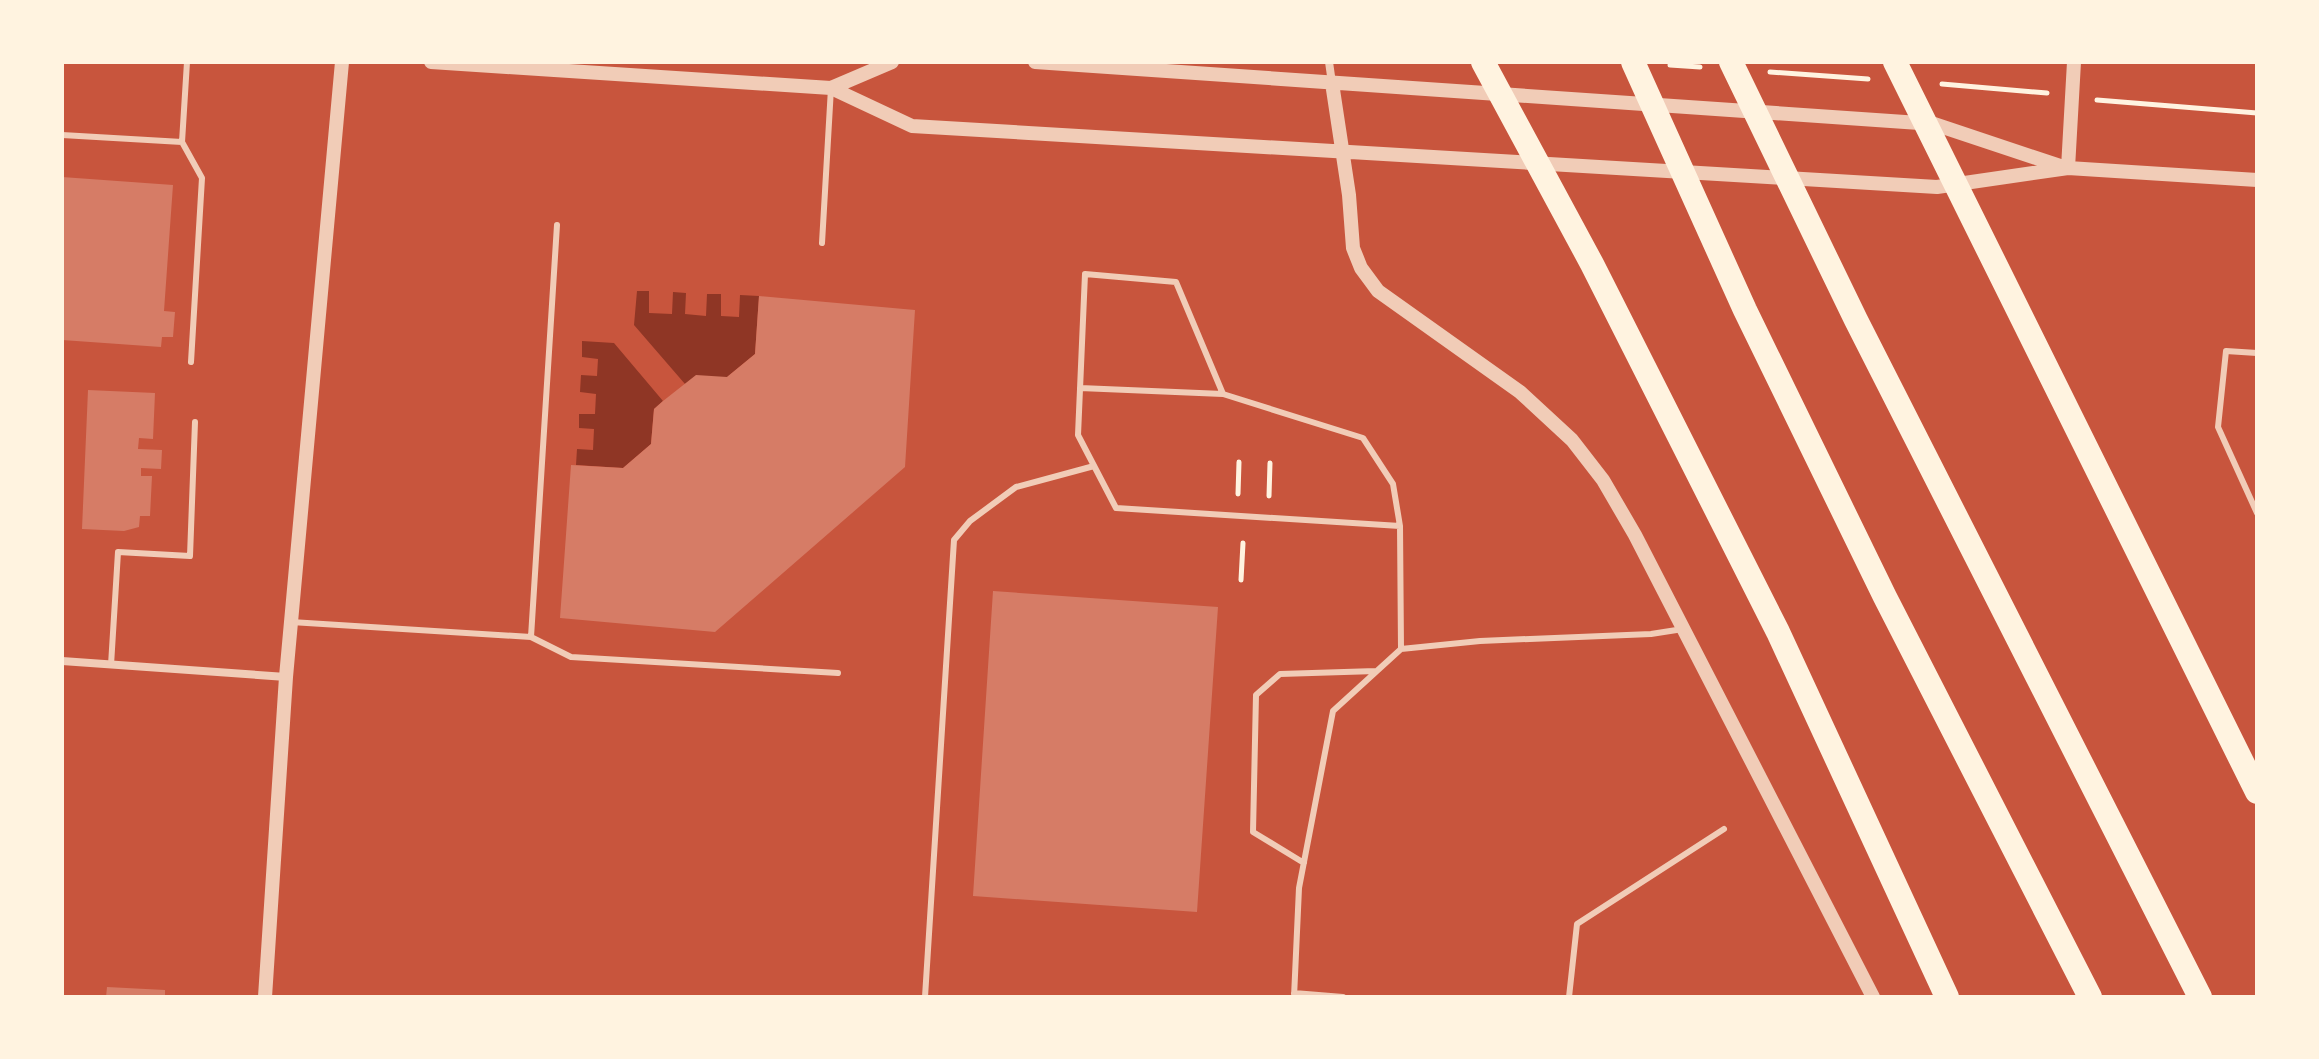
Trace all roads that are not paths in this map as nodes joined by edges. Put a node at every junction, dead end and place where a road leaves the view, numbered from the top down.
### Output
1 (187, 62) edge
2 (342, 62) edge
3 (431, 62) edge
4 (892, 62) edge
5 (1035, 62) edge
6 (1329, 62) edge
7 (1483, 62) edge
8 (1633, 62) edge
9 (1895, 62) edge
10 (2074, 62) edge
11 (1723, 65) edge
12 (1332, 83) junction
13 (831, 88) junction
14 (62, 135) edge
15 (182, 142) junction
16 (1342, 150) junction
17 (2068, 168) junction
18 (2257, 180) edge
19 (557, 225) dead end
20 (822, 243) dead end
21 (2257, 353) edge
22 (191, 362) dead end
23 (1080, 388) junction
24 (1223, 394) junction
25 (195, 422) dead end
26 (1094, 466) junction
27 (2257, 513) edge
28 (1400, 526) junction
29 (291, 622) junction
30 (1683, 629) junction
31 (531, 637) junction
32 (1401, 649) junction
33 (62, 661) edge
34 (111, 665) junction
35 (1376, 671) junction
36 (838, 673) dead end
37 (286, 677) junction
38 (2257, 792) edge
39 (1724, 829) dead end
40 (1304, 863) junction
41 (1294, 995) edge
42 (265, 997) edge
43 (925, 997) edge
44 (1343, 997) edge
45 (1569, 997) edge
46 (1873, 997) edge
47 (1947, 997) edge
48 (2090, 997) edge
49 (2200, 997) edge

1 - 15 lane
2 - 29 street
3 - 13 street
4 - 13 street
5 - 12 street
6 - 12 street
7 - 47 highway
8 - 48 highway
9 - 38 highway
10 - 17 street
11 - 49 highway
12 - 16 street
12 - 17 street
13 - 16 street
13 - 20 lane
14 - 15 lane
15 - 22 lane
16 - 17 street
16 - 30 street
17 - 18 street
19 - 31 lane
21 - 27 lane
23 - 24 lane
23 - 24 lane
23 - 26 lane
24 - 28 lane
25 - 34 lane
26 - 28 lane
26 - 43 lane
28 - 32 lane
29 - 31 lane
29 - 37 street
30 - 32 lane
30 - 46 street
31 - 36 lane
32 - 35 lane
33 - 34 street
34 - 37 street
35 - 40 lane
35 - 40 lane
37 - 42 street
39 - 45 lane
40 - 41 lane
41 - 44 lane

